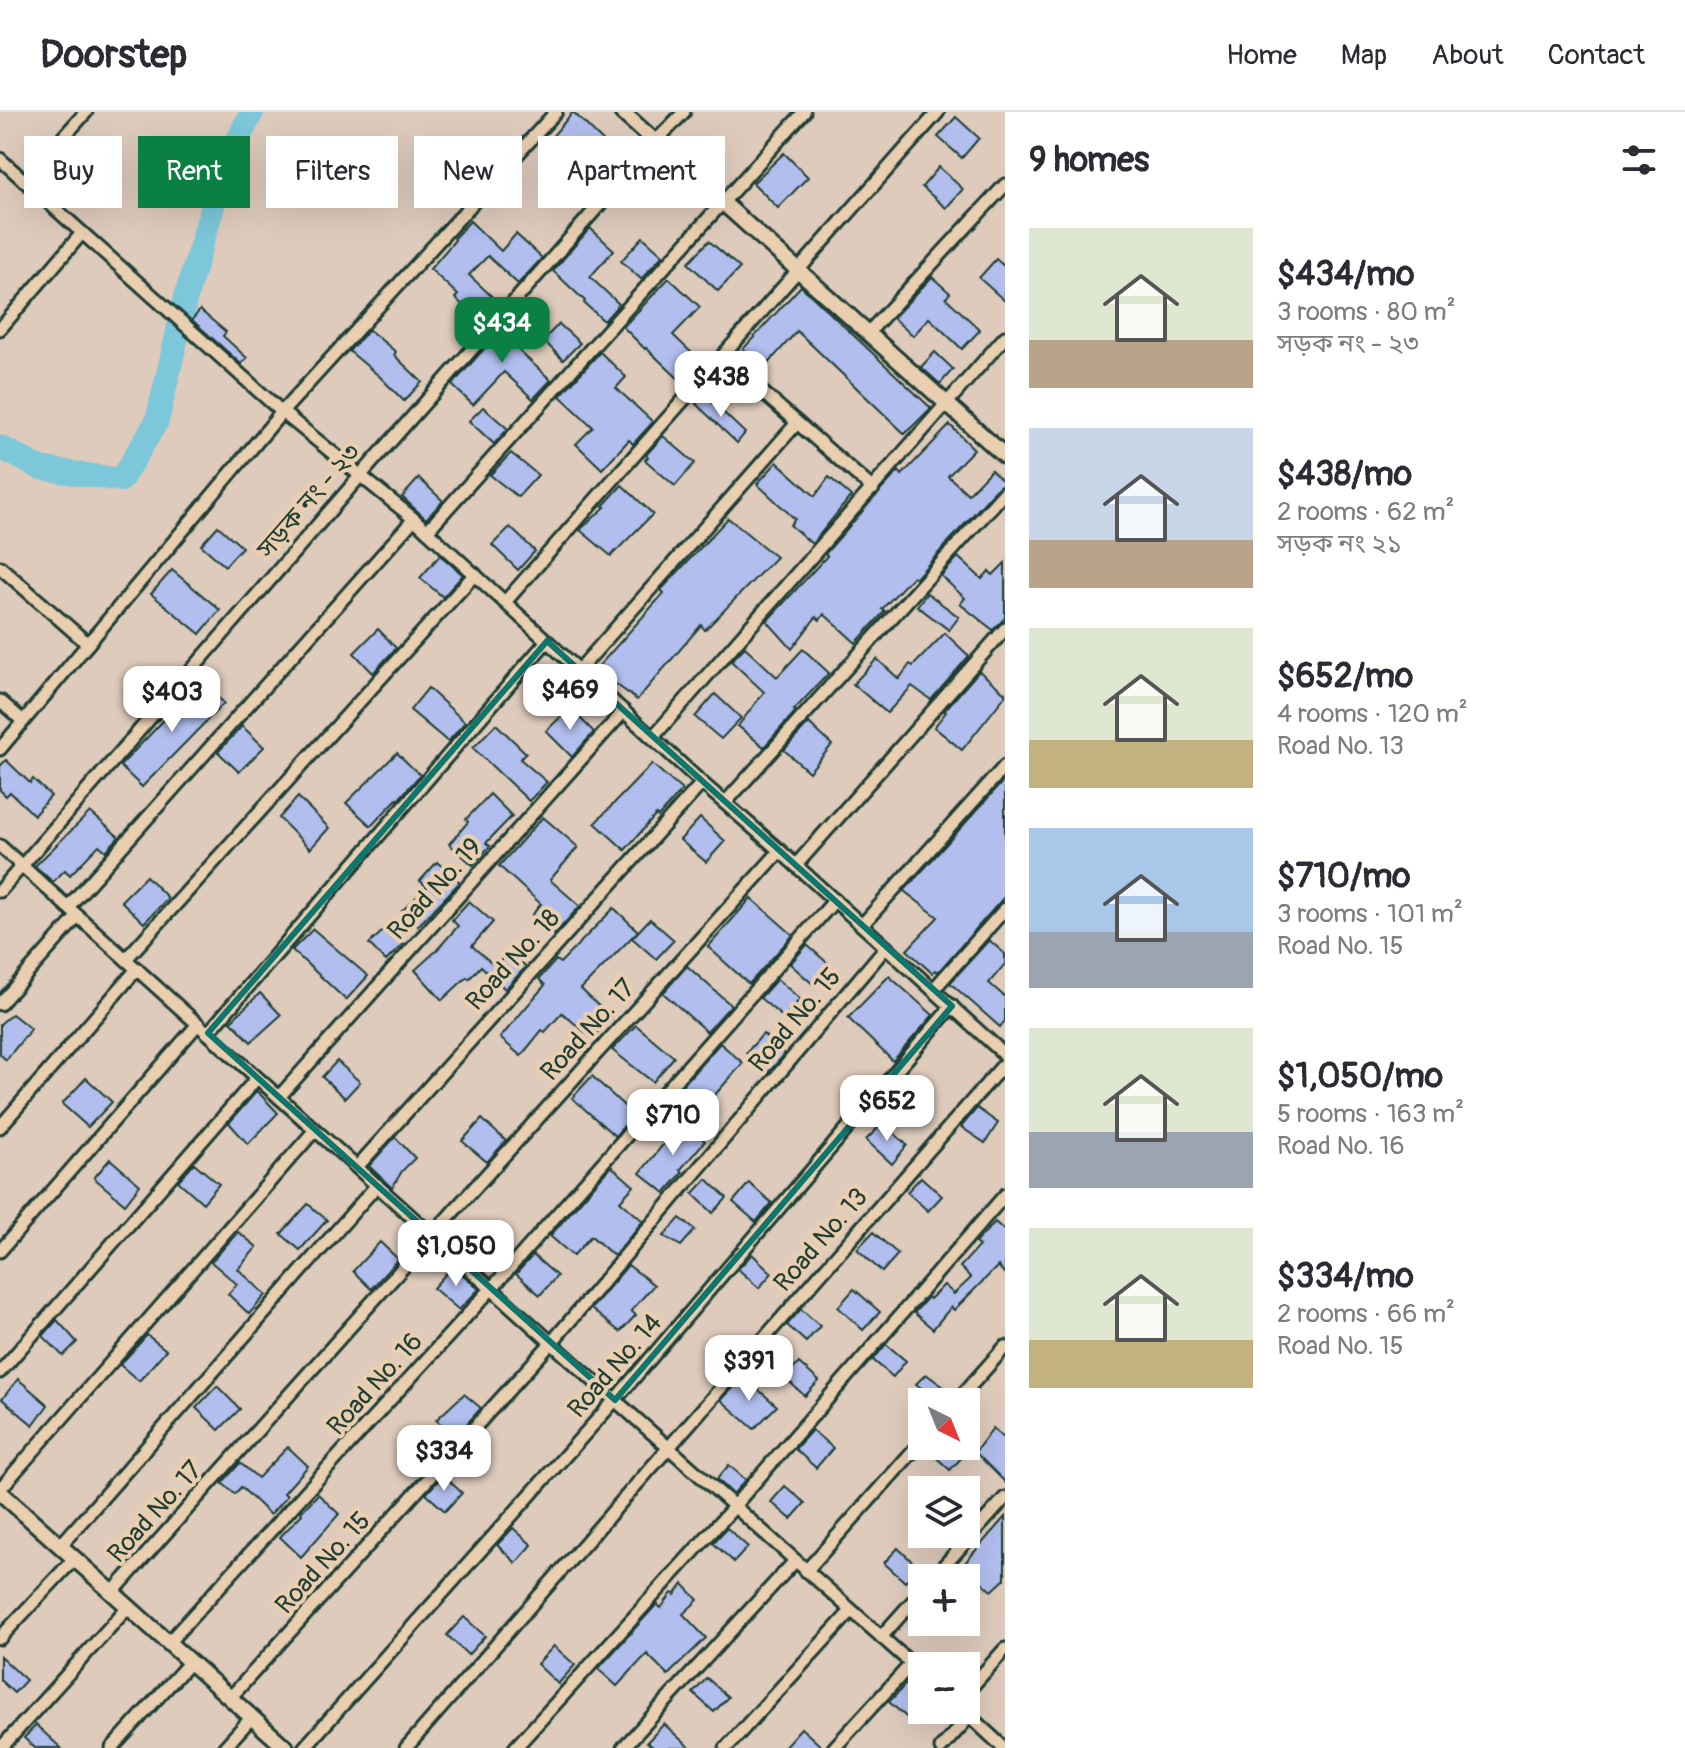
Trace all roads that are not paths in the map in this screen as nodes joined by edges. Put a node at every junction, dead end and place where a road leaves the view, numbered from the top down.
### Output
1 (86, 112) edge
2 (556, 112) edge
3 (622, 112) edge
4 (684, 112) edge
5 (804, 112) edge
6 (938, 112) edge
7 (64, 136) edge
8 (648, 136) edge
9 (661, 136) edge
10 (3, 167) edge
11 (24, 181) edge
12 (1005, 185) edge
13 (725, 200) edge
14 (725, 204) edge
15 (54, 208) edge
16 (597, 208) edge
17 (718, 208) edge
18 (82, 233) junction
19 (799, 271) junction
20 (0, 329) edge
21 (868, 333) junction
22 (1005, 337) edge
23 (722, 357) junction
24 (947, 404) junction
25 (282, 412) junction
26 (797, 423) junction
27 (1005, 456) edge
28 (361, 475) junction
29 (873, 489) junction
30 (1005, 492) edge
31 (414, 519) junction
32 (427, 531) junction
33 (0, 567) edge
34 (475, 574) junction
35 (505, 602) junction
36 (1005, 629) edge
37 (547, 641) junction
38 (88, 644) junction
39 (579, 670) junction
40 (0, 701) edge
41 (624, 711) junction
42 (23, 721) junction
43 (653, 737) junction
44 (0, 749) edge
45 (1005, 766) edge
46 (702, 783) junction
47 (725, 803) junction
48 (0, 846) edge
49 (780, 851) junction
50 (796, 865) junction
51 (22, 866) junction
52 (0, 891) edge
53 (835, 900) junction
54 (68, 907) junction
55 (1005, 909) edge
56 (78, 916) junction
57 (862, 925) junction
58 (886, 947) junction
59 (126, 959) junction
60 (137, 969) junction
61 (933, 990) junction
62 (0, 1004) edge
63 (952, 1006) junction
64 (198, 1024) junction
65 (208, 1033) junction
66 (1004, 1050) edge
67 (1005, 1063) edge
68 (257, 1078) junction
69 (279, 1097) junction
70 (0, 1127) edge
71 (315, 1130) junction
72 (357, 1167) junction
73 (377, 1185) junction
74 (1005, 1195) edge
75 (432, 1235) junction
76 (0, 1251) edge
77 (492, 1288) junction
78 (552, 1342) junction
79 (1005, 1347) edge
80 (0, 1372) edge
81 (968, 1388) edge
82 (615, 1400) junction
83 (670, 1447) junction
84 (908, 1457) edge
85 (0, 1490) edge
86 (1005, 1498) edge
87 (734, 1507) junction
88 (60, 1546) junction
89 (74, 1559) junction
90 (795, 1561) junction
91 (946, 1564) edge
92 (806, 1571) junction
93 (112, 1593) junction
94 (128, 1607) junction
95 (908, 1607) edge
96 (851, 1611) junction
97 (881, 1637) junction
98 (0, 1638) edge
99 (168, 1643) junction
100 (1005, 1649) edge
101 (908, 1660) edge
102 (190, 1662) junction
103 (908, 1667) edge
104 (980, 1677) edge
105 (230, 1698) junction
106 (252, 1717) junction
107 (958, 1724) edge
108 (978, 1724) edge
109 (1, 1748) edge
110 (112, 1748) edge
111 (224, 1748) edge
112 (286, 1748) edge
113 (304, 1748) edge
114 (406, 1748) edge
115 (515, 1748) edge
116 (623, 1748) edge
117 (726, 1748) edge
118 (834, 1748) edge
119 (941, 1748) edge
120 (1004, 1748) edge

1 - 7 street
2 - 25 street
3 - 8 street
4 - 9 street, সড়ক নং - ২৩
5 - 13 street
6 - 19 street
10 - 11 street
12 - 21 street
14 - 19 street
15 - 18 street
16 - 28 street, সড়ক নং - ২৩
17 - 32 street
18 - 20 street
18 - 25 street
19 - 21 street
19 - 23 street
21 - 24 street
22 - 24 street
23 - 26 street
23 - 35 street
24 - 27 street
24 - 29 street
25 - 28 street
25 - 38 street
26 - 29 street
26 - 39 street
28 - 31 street
28 - 51 street, সড়ক নং - ২৩
29 - 43 street
30 - 47 street
31 - 32 street
31 - 54 street
32 - 34 street
33 - 38 street
34 - 35 street
34 - 59 street
35 - 37 street
36 - 50 street
37 - 39 street
37 - 65 street
38 - 42 street
39 - 41 street
40 - 42 street
41 - 43 street
41 - 69 street, Road No. 19
42 - 44 street
43 - 46 street
45 - 57 street
46 - 47 street
46 - 72 street, Road No. 18
47 - 49 street
48 - 51 street
49 - 50 street
49 - 75 street, Road No. 17
50 - 53 street
51 - 52 street, সড়ক নং - ২৩
51 - 54 street
53 - 57 street
53 - 77 street, Road No. 16
54 - 56 street
55 - 61 street
56 - 59 street
56 - 62 street
57 - 58 street
58 - 61 street
58 - 78 street, Road No. 15
59 - 60 street
60 - 64 street
60 - 70 street
61 - 63 street
63 - 66 street
63 - 82 street, Road No. 14
64 - 65 street
64 - 76 street
65 - 68 street
67 - 83 street, Road No. 13
68 - 69 street
68 - 80 street
69 - 71 street
71 - 72 street
71 - 85 street
72 - 73 street
73 - 75 street
73 - 88 street
74 - 87 street
75 - 77 street
75 - 93 street, Road No. 17
77 - 78 street
77 - 99 street, Road No. 16
78 - 82 street
78 - 105 street, Road No. 15
79 - 81 street
82 - 83 street
82 - 113 street, Road No. 14
83 - 87 street
83 - 114 street, Road No. 13
84 - 92 street
85 - 88 street
86 - 91 street
87 - 90 street
87 - 115 street
88 - 89 street
89 - 93 street
89 - 98 street
90 - 92 street
90 - 116 street
92 - 96 street
93 - 94 street
94 - 99 street
94 - 109 street
95 - 97 street
96 - 97 street
96 - 117 street
97 - 101 street
99 - 102 street
100 - 104 street
102 - 105 street
102 - 110 street
103 - 118 street
105 - 106 street
106 - 111 street
106 - 112 street
107 - 119 street
108 - 120 street

